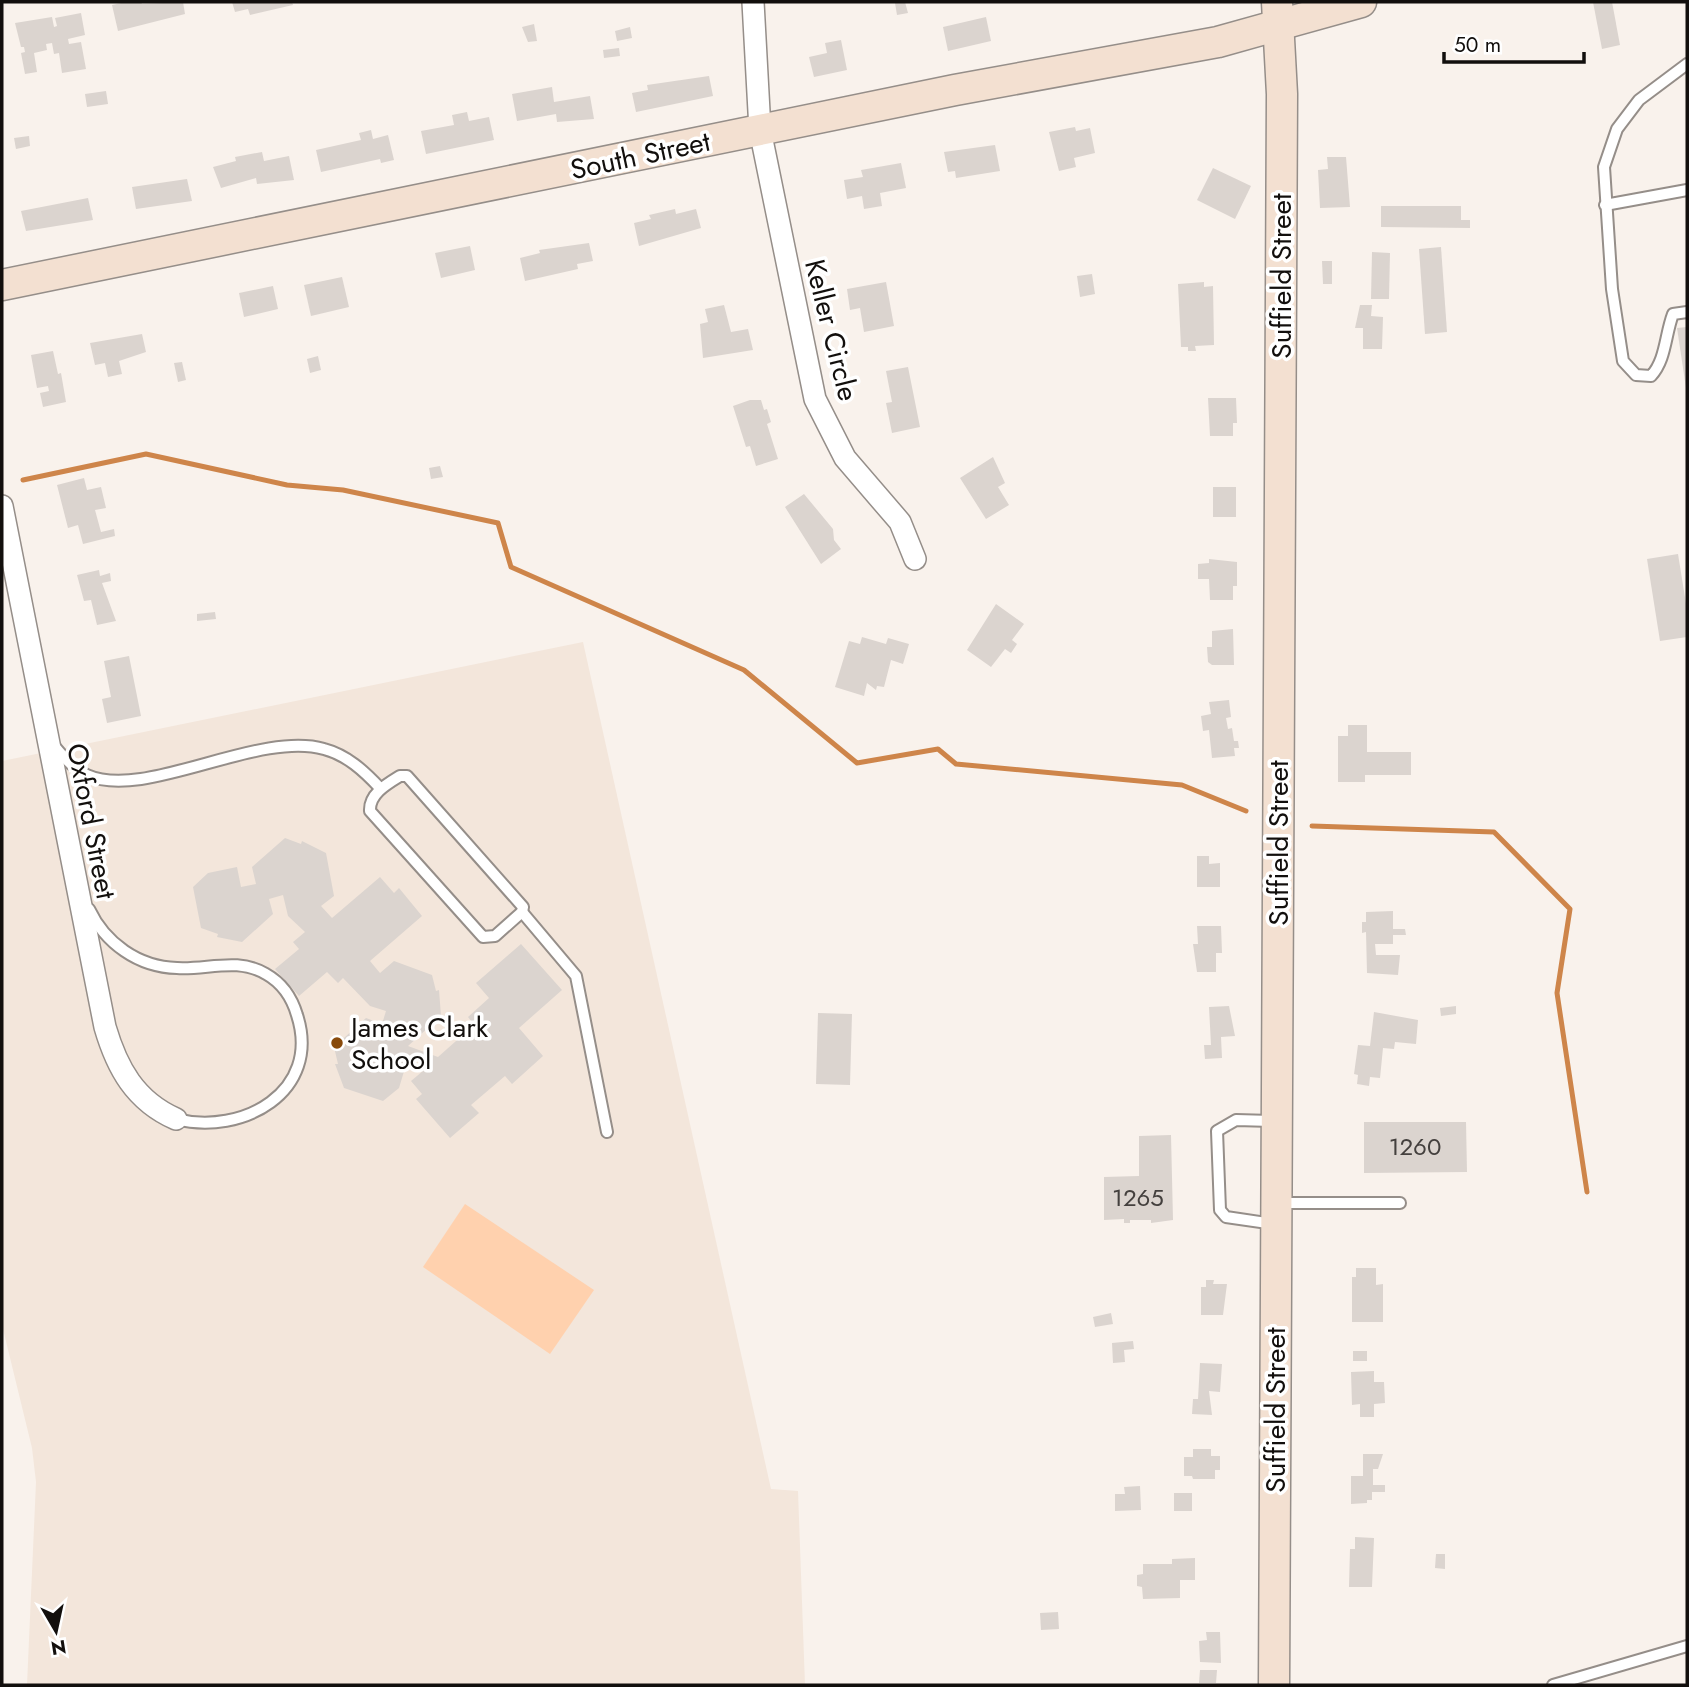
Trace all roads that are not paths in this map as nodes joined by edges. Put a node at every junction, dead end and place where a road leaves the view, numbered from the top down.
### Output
1 (753, 2) edge
2 (1361, 2) edge
3 (1278, 14) edge
4 (1687, 64) edge
5 (760, 130) junction
6 (1687, 190) edge
7 (1605, 205) junction
8 (2, 285) edge
9 (1687, 312) edge
10 (2, 506) edge
11 (915, 559) dead end
12 (48, 740) junction
13 (380, 788) junction
14 (76, 881) junction
15 (522, 912) junction
16 (176, 1119) joint
17 (1278, 1121) junction
18 (607, 1132) dead end
19 (1400, 1203) dead end
20 (1277, 1214) junction
21 (1687, 1646) edge
22 (1274, 1685) edge
23 (1553, 1685) edge

1 - 5 street, Keller Circle
2 - 3 main road, South Street
3 - 5 main road, South Street
3 - 17 main road, Suffield Street
4 - 7 lane
5 - 8 main road, South Street
5 - 11 street, Keller Circle
6 - 7 lane
7 - 9 lane
10 - 12 street, Oxford Street
12 - 13 lane
12 - 14 street, Oxford Street
13 - 15 lane
13 - 15 lane
14 - 16 street, Oxford Street
14 - 16 lane
15 - 18 lane
17 - 20 main road, Suffield Street
17 - 20 lane
19 - 20 lane
20 - 22 main road, Suffield Street
21 - 23 lane

